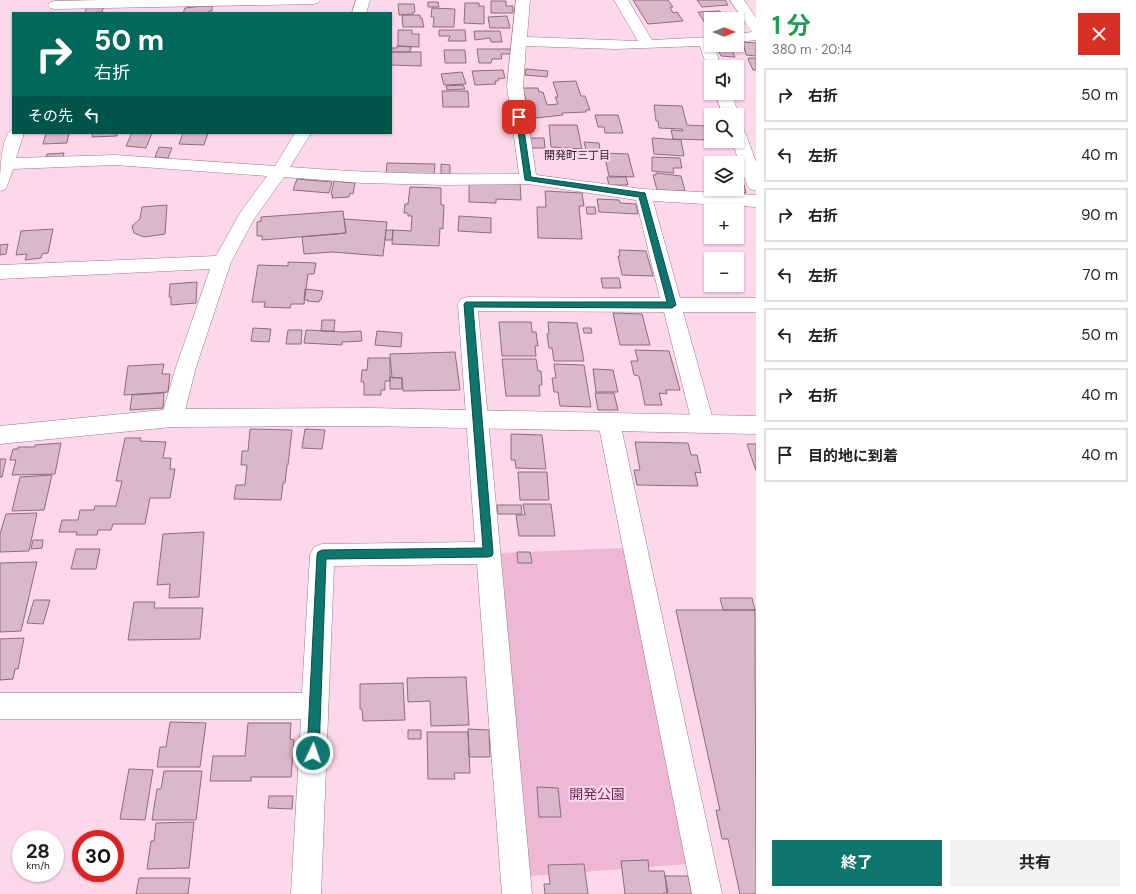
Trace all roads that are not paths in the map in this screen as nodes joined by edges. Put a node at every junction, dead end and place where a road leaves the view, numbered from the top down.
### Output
1 (313, 0) edge
2 (363, 0) edge
3 (523, 0) edge
4 (621, 0) edge
5 (737, 0) edge
6 (224, 1) edge
7 (54, 6) edge
8 (359, 12) edge
9 (756, 29) edge
10 (756, 36) edge
11 (744, 37) edge
12 (519, 41) junction
13 (704, 41) edge
14 (648, 45) junction
15 (16, 134) edge
16 (302, 134) edge
17 (743, 148) edge
18 (6, 164) junction
19 (279, 172) junction
20 (528, 179) junction
21 (0, 185) edge
22 (756, 185) edge
23 (642, 195) junction
24 (756, 201) edge
25 (222, 262) junction
26 (0, 272) edge
27 (672, 305) junction
28 (756, 305) edge
29 (172, 418) junction
30 (477, 419) junction
31 (609, 422) junction
32 (703, 423) junction
33 (756, 425) edge
34 (0, 434) edge
35 (488, 553) junction
36 (0, 706) edge
37 (316, 706) junction
38 (306, 894) edge
39 (517, 894) edge
40 (707, 894) edge

1 - 6 street
2 - 8 street
3 - 12 street
4 - 14 street
5 - 9 street
6 - 7 street
10 - 11 street
12 - 14 street
12 - 20 street
13 - 14 street
15 - 18 street
16 - 19 street
17 - 22 street
18 - 19 street
18 - 21 street
19 - 20 street
19 - 25 street
20 - 23 street
23 - 24 street
23 - 27 street
25 - 26 street
25 - 29 street
27 - 28 street
27 - 30 street
27 - 32 street
29 - 30 street
29 - 34 street
30 - 31 street
30 - 35 street
31 - 32 street
31 - 40 street
32 - 33 street
35 - 37 street
35 - 39 street
36 - 37 street
37 - 38 street

